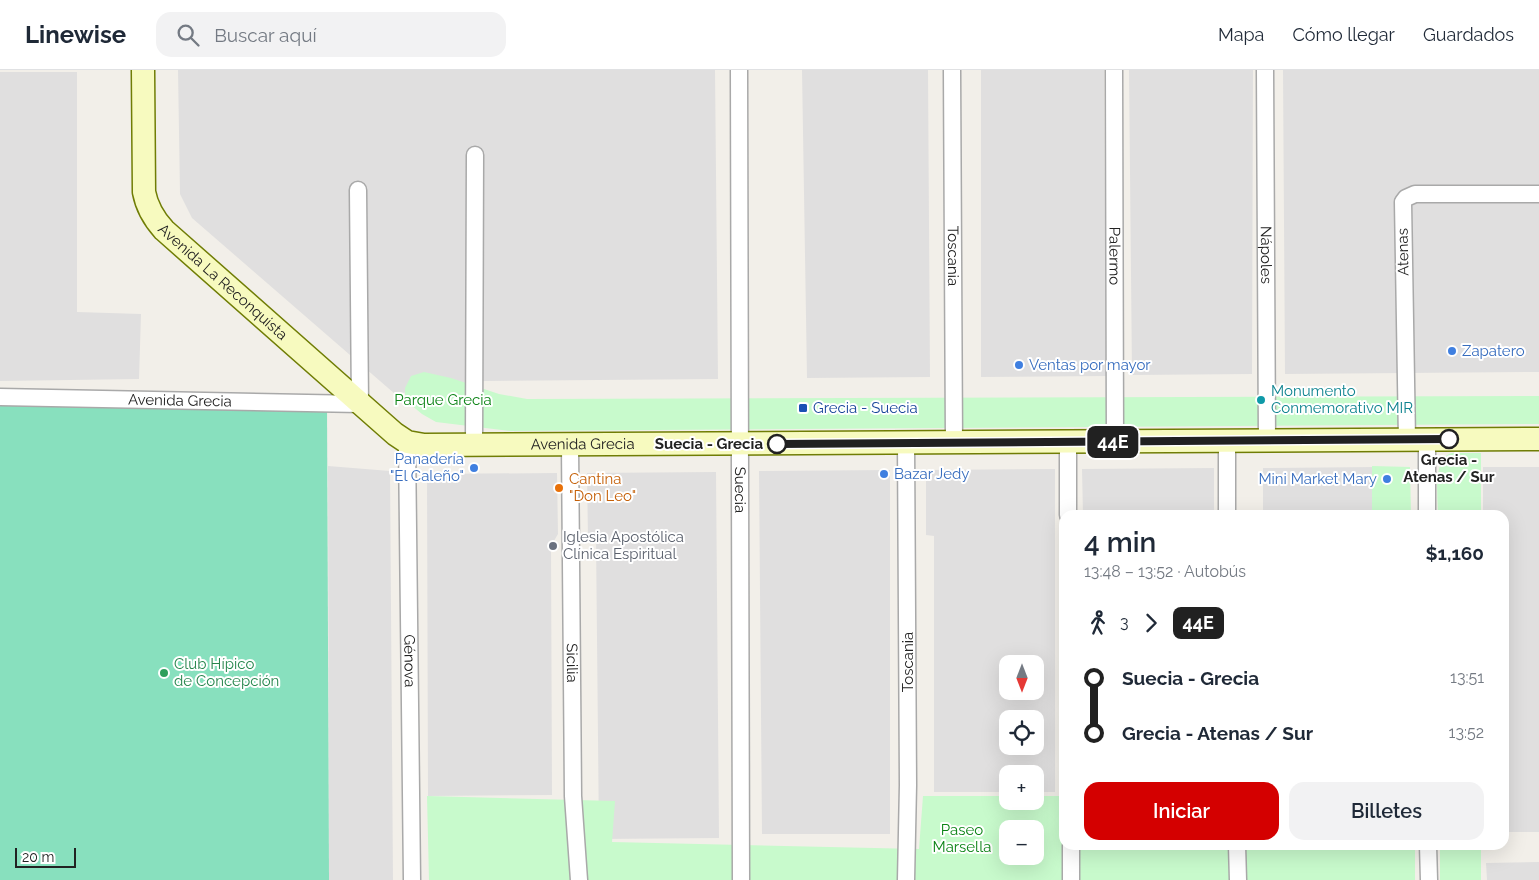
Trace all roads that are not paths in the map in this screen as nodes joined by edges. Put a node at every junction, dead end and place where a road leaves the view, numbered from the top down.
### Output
1 (143, 70) edge
2 (739, 70) edge
3 (952, 70) edge
4 (1114, 70) edge
5 (1265, 70) edge
6 (475, 155) dead end
7 (358, 190) dead end
8 (1539, 194) edge
9 (0, 397) edge
10 (360, 404) junction
11 (1539, 439) edge
12 (1417, 440) junction
13 (1227, 441) junction
14 (1267, 441) junction
15 (407, 442) junction
16 (1068, 442) junction
17 (1116, 442) junction
18 (906, 443) junction
19 (954, 443) junction
20 (740, 444) junction
21 (474, 445) junction
22 (570, 445) junction
23 (1068, 510) edge
24 (1227, 510) edge
25 (1426, 510) edge
26 (1071, 850) edge
27 (1237, 850) edge
28 (1428, 850) edge
29 (412, 880) edge
30 (580, 880) edge
31 (741, 880) edge
32 (906, 880) edge
33 (1071, 880) edge
34 (1238, 880) edge
35 (1428, 880) edge

1 - 10 main road, Avenida La Reconquista
2 - 20 street, Suecia
3 - 19 street, Toscania
4 - 17 street, Palermo
5 - 14 street, Nápoles
6 - 21 street
7 - 10 street
8 - 12 street, Atenas
9 - 10 street, Avenida Grecia
10 - 15 main road, Avenida La Reconquista
11 - 12 main road, Avenida Grecia
12 - 14 main road, Avenida Grecia
12 - 25 street, Atenas
13 - 14 main road, Avenida Grecia
13 - 17 main road, Avenida Grecia
13 - 24 street
15 - 21 main road, Avenida Grecia
15 - 29 street, Génova
16 - 17 main road, Avenida Grecia
16 - 19 main road, Avenida Grecia
16 - 23 street
18 - 19 main road, Avenida Grecia
18 - 20 main road, Avenida Grecia
18 - 32 street, Toscania
20 - 22 main road, Avenida Grecia
20 - 31 street, Suecia
21 - 22 main road, Avenida Grecia
22 - 30 street, Sicilia
26 - 33 street
27 - 34 street
28 - 35 street

